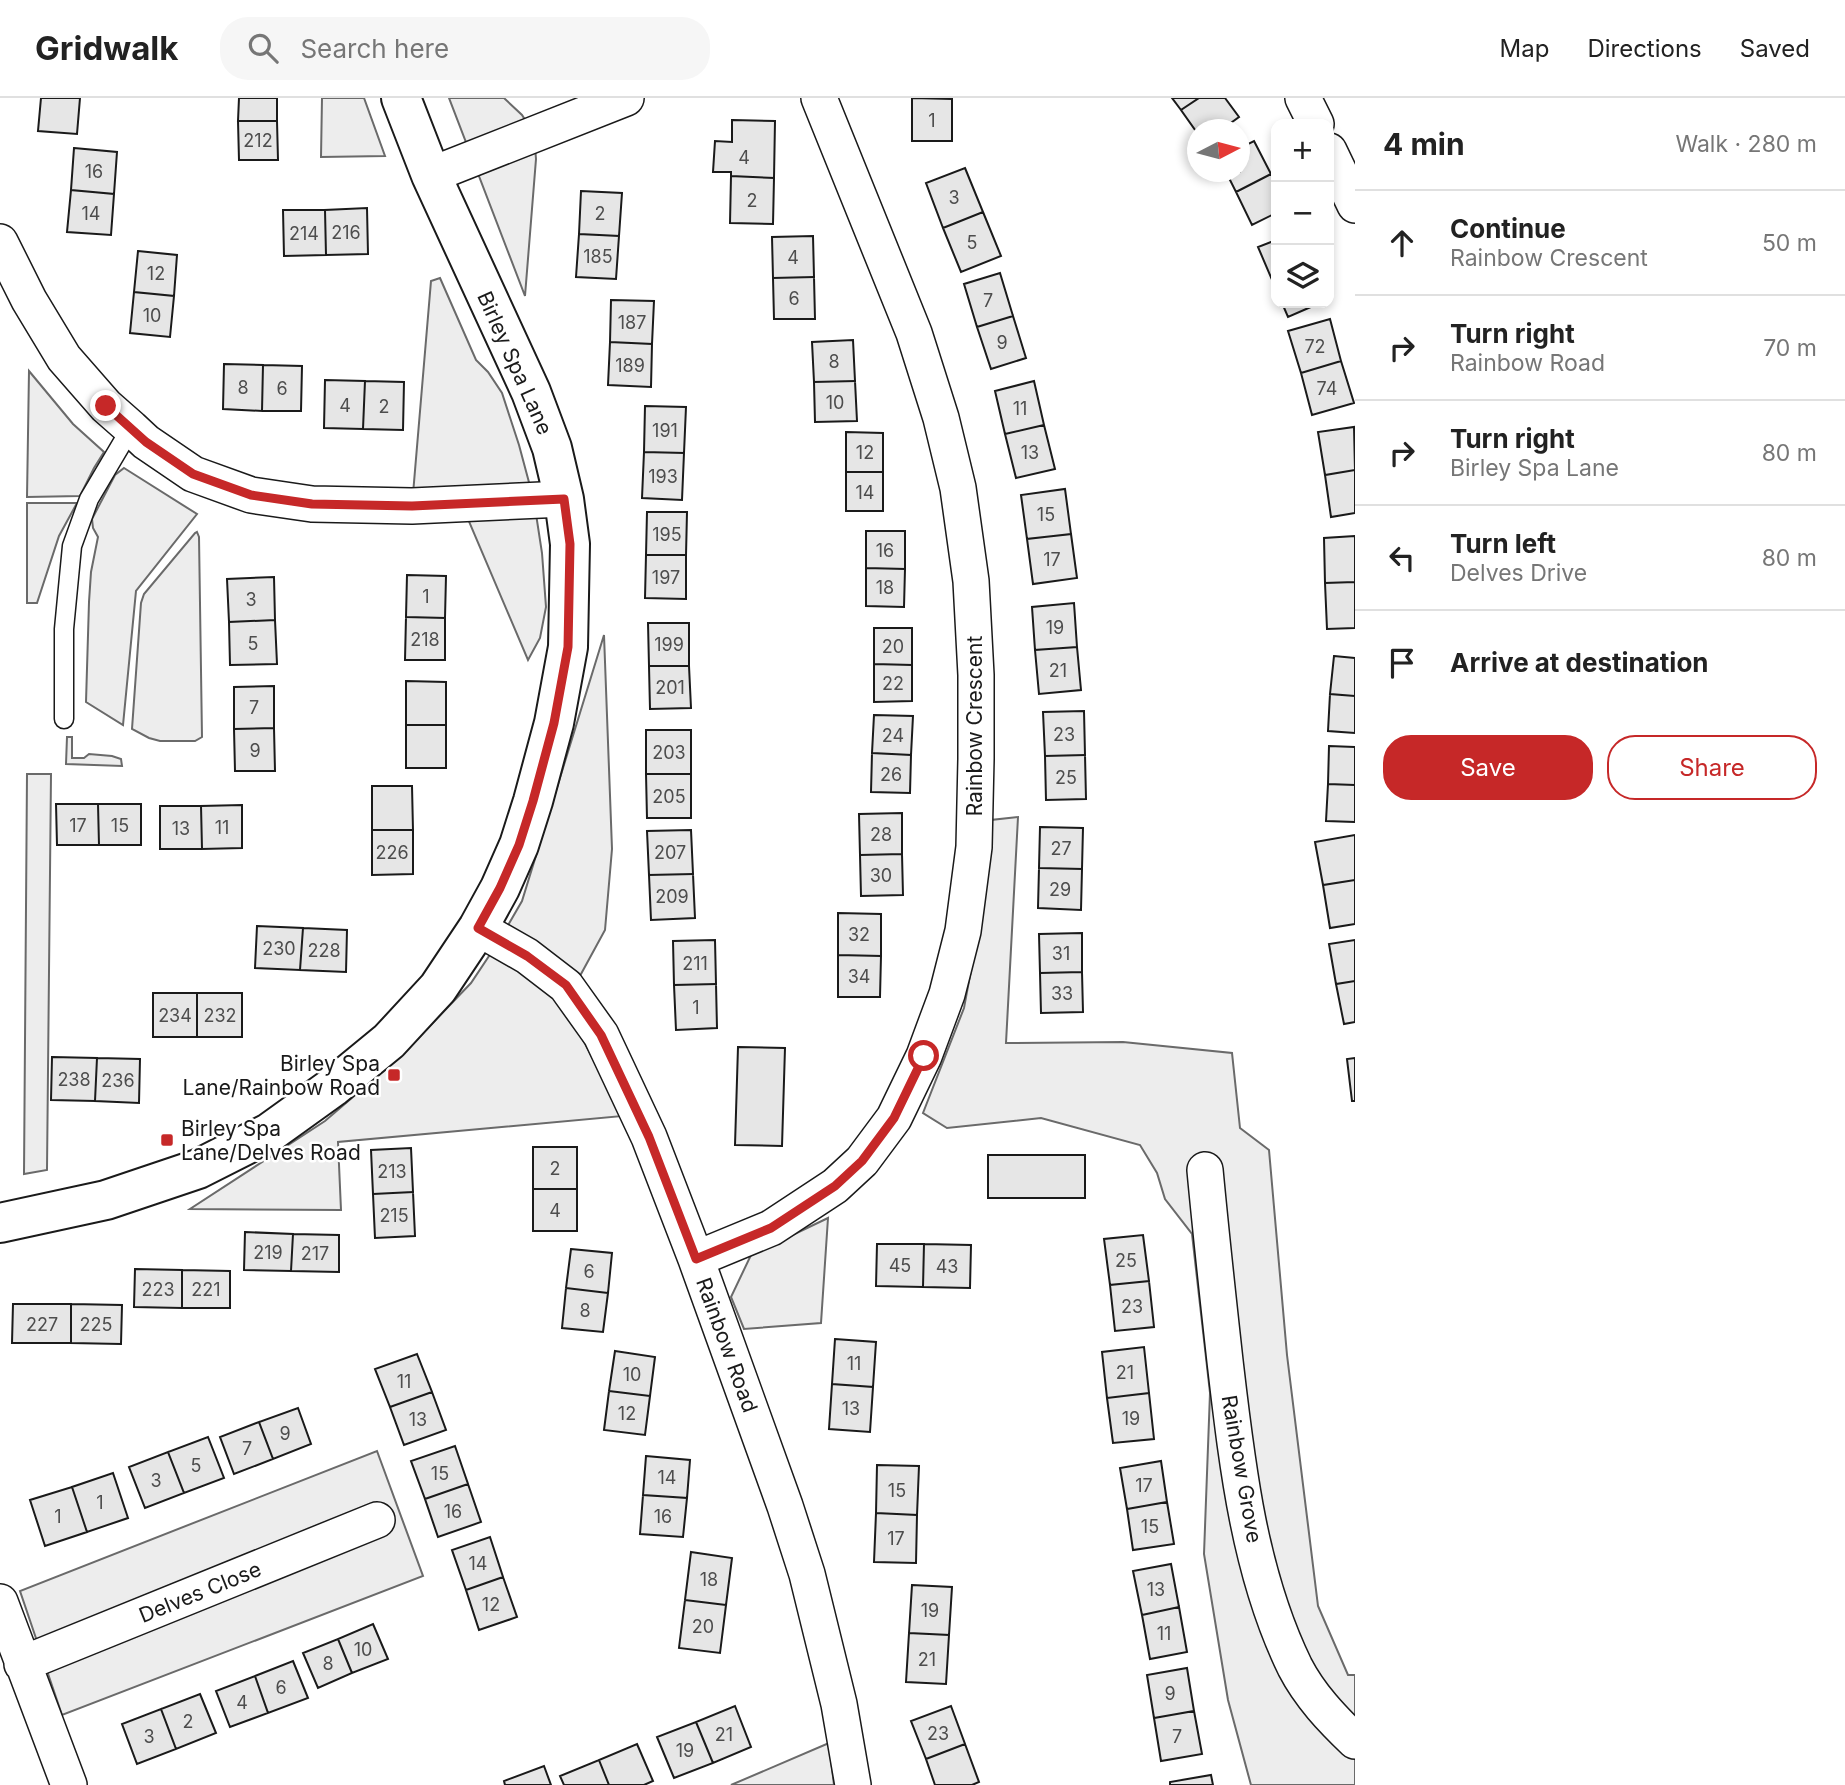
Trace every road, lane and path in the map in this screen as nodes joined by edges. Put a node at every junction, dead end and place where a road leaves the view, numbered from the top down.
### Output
1 (401, 98) edge
2 (626, 98) edge
3 (819, 98) edge
4 (1303, 98) edge
5 (1314, 119) edge
6 (1334, 161) edge
7 (431, 175) junction
8 (1355, 205) edge
9 (0, 242) edge
10 (131, 428) junction
11 (564, 499) junction
12 (64, 719) dead end
13 (478, 928) junction
14 (1205, 1170) dead end
15 (0, 1223) edge
16 (696, 1259) junction
17 (377, 1520) dead end
18 (0, 1602) edge
19 (22, 1664) junction
20 (1355, 1741) edge
21 (69, 1785) edge
22 (853, 1785) edge

1 - 7 street, Birley Spa Lane
2 - 7 street
3 - 16 street, Rainbow Crescent
4 - 5 street
6 - 8 street
7 - 11 street, Birley Spa Lane
9 - 10 street
10 - 11 street
10 - 12 lane
11 - 13 street, Birley Spa Lane
13 - 15 street, Birley Spa Lane
13 - 16 street, Rainbow Road
14 - 20 street, Rainbow Grove
16 - 22 street, Rainbow Road
17 - 19 street, Delves Close
18 - 19 street
19 - 21 street

